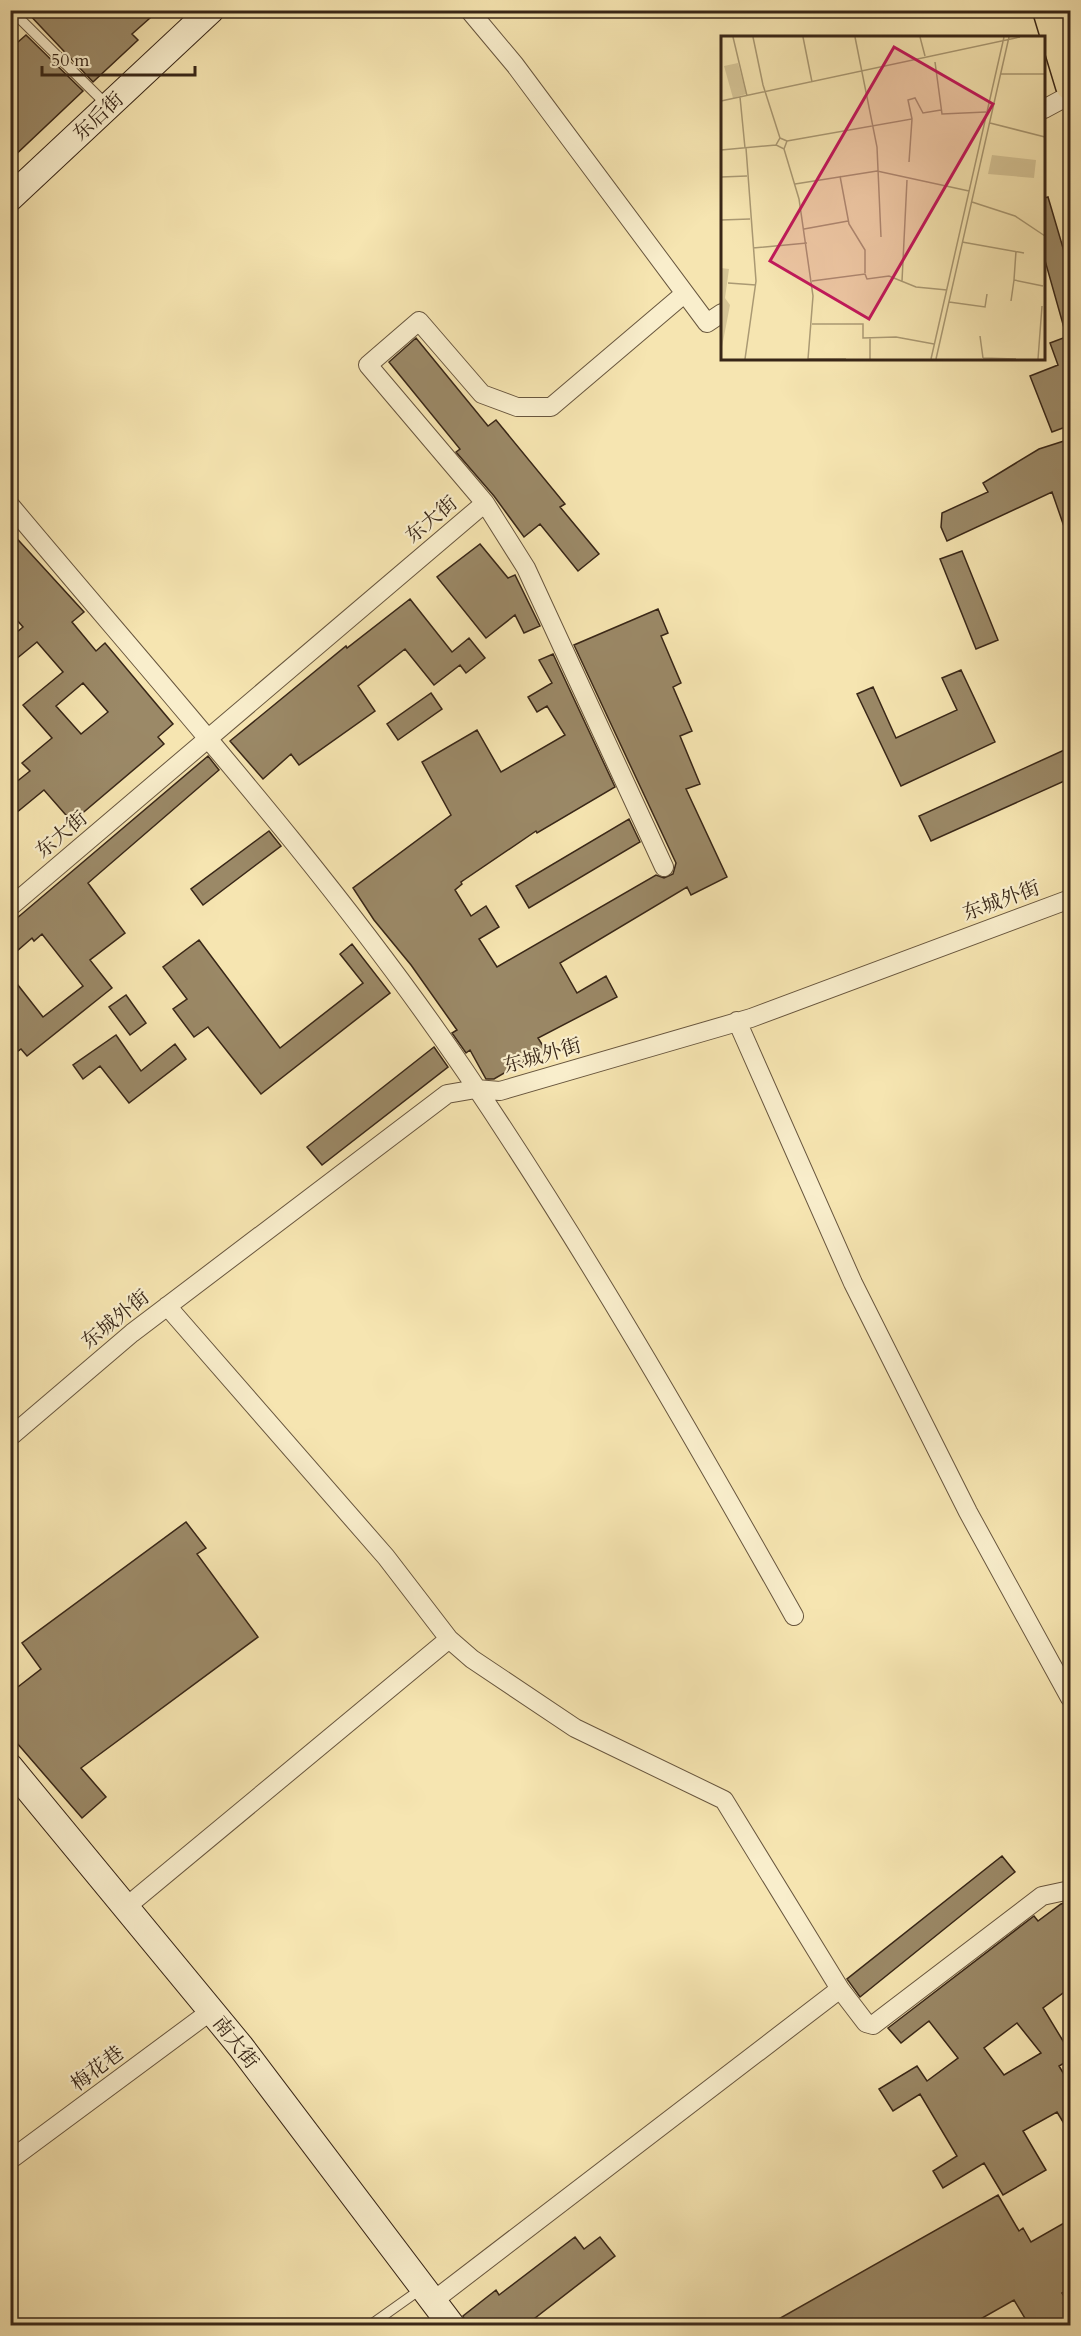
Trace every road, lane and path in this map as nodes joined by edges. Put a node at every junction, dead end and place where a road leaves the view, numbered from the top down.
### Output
1 (11, 10) edge
2 (211, 10) edge
3 (469, 10) edge
4 (1047, 10) edge
5 (1071, 87) edge
6 (1071, 95) edge
7 (108, 106) junction
8 (1045, 108) edge
9 (10, 198) edge
10 (684, 294) junction
11 (721, 314) edge
12 (485, 503) junction
13 (10, 505) edge
14 (207, 740) junction
15 (664, 867) dead end
16 (1071, 899) edge
17 (10, 907) edge
18 (737, 1021) junction
19 (476, 1089) junction
20 (167, 1306) junction
21 (10, 1437) edge
22 (794, 1616) dead end
23 (449, 1639) junction
24 (1071, 1698) edge
25 (10, 1767) edge
26 (1071, 1890) edge
27 (126, 1907) junction
28 (840, 1989) junction
29 (211, 2011) junction
30 (10, 2160) edge
31 (428, 2294) junction
32 (369, 2325) edge
33 (452, 2325) edge

1 - 7 lane
2 - 7 street, 东后街
3 - 10 street
4 - 5 main road
6 - 8 street
7 - 9 street, 东后街
10 - 11 street
10 - 12 street, 东大街
12 - 14 street, 东大街
12 - 15 street
13 - 14 street
14 - 17 street, 东大街
14 - 19 street
16 - 18 street, 东城外街
18 - 19 street, 东城外街
18 - 24 street
19 - 20 street, 东城外街
19 - 22 street
20 - 21 street, 东城外街
20 - 23 street
23 - 27 street
23 - 28 street
25 - 27 street, 南大街
26 - 28 street
27 - 29 street, 南大街
28 - 31 street
29 - 30 street, 梅花巷
29 - 31 street, 南大街
31 - 32 lane
31 - 33 street, 南大街

